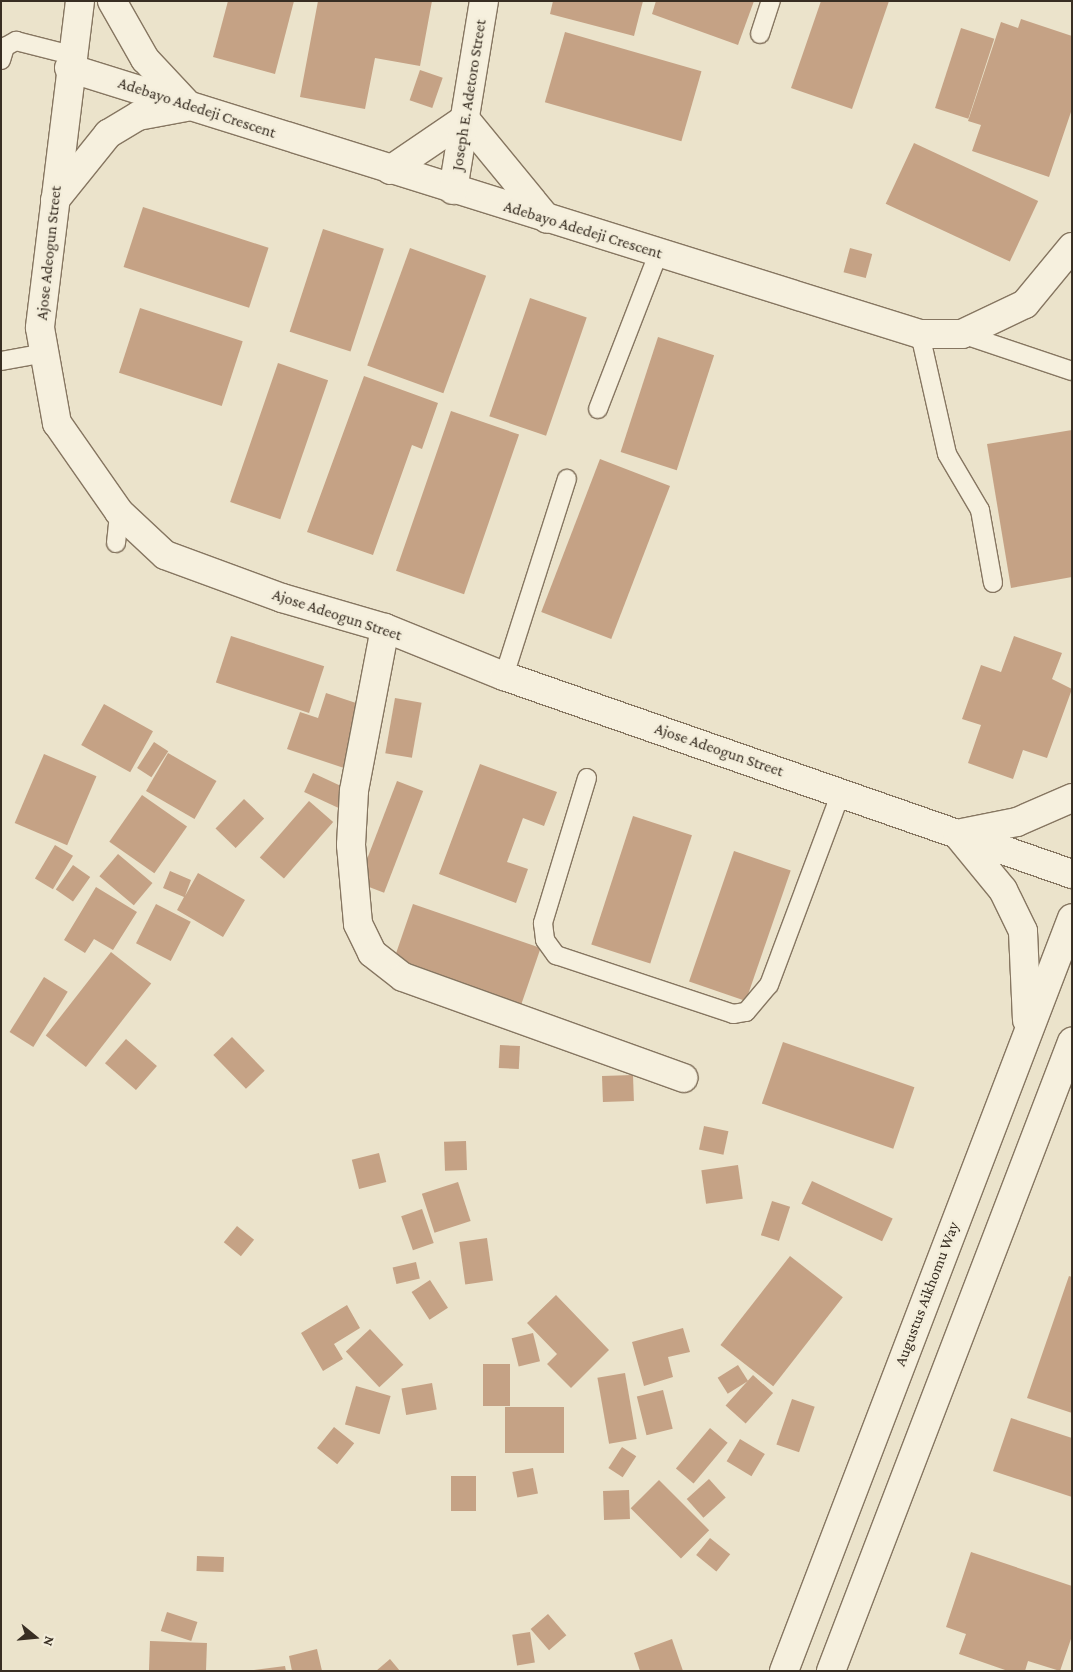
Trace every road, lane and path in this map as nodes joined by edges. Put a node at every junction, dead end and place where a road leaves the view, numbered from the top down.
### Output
1 (80, 1) edge
2 (112, 1) edge
3 (484, 1) edge
4 (771, 1) edge
5 (760, 34) dead end
6 (1, 60) edge
7 (72, 62) junction
8 (189, 106) junction
9 (465, 118) junction
10 (390, 170) junction
11 (453, 190) junction
12 (55, 200) junction
13 (547, 219) junction
14 (1072, 247) edge
15 (658, 254) junction
16 (920, 334) junction
17 (962, 334) junction
18 (44, 353) junction
19 (1, 361) edge
20 (1072, 371) edge
21 (598, 409) dead end
22 (567, 480) dead end
23 (119, 512) junction
24 (116, 543) dead end
25 (993, 583) dead end
26 (386, 628) junction
27 (504, 676) junction
28 (587, 778) dead end
29 (841, 792) junction
30 (1072, 798) edge
31 (957, 834) junction
32 (1072, 874) edge
33 (1072, 918) edge
34 (1027, 1034) junction
35 (1072, 1042) edge
36 (684, 1078) dead end
37 (784, 1671) edge
38 (831, 1671) edge

1 - 7 street, Ajose Adeogun Street
2 - 8 street
3 - 9 street, Joseph E. Adetoro Street
4 - 5 lane
6 - 7 lane
7 - 8 street, Adebayo Adedeji Crescent
7 - 12 street, Ajose Adeogun Street
8 - 10 street, Adebayo Adedeji Crescent
8 - 12 street
9 - 10 street
9 - 11 street, Joseph E. Adetoro Street
9 - 13 street
10 - 11 street, Adebayo Adedeji Crescent
11 - 13 street, Adebayo Adedeji Crescent
12 - 18 street, Ajose Adeogun Street
13 - 15 street, Adebayo Adedeji Crescent
14 - 17 street, Adebayo Adedeji Crescent
15 - 16 street, Adebayo Adedeji Crescent
15 - 21 lane
16 - 17 street, Adebayo Adedeji Crescent
16 - 25 lane
17 - 20 lane
18 - 19 lane
18 - 23 street, Ajose Adeogun Street
22 - 27 lane
23 - 24 lane
23 - 26 street, Ajose Adeogun Street
26 - 27 street, Ajose Adeogun Street
26 - 36 street
27 - 29 street, Ajose Adeogun Street
28 - 29 lane
29 - 31 street, Ajose Adeogun Street
30 - 31 street
31 - 32 street, Ajose Adeogun Street
31 - 34 street
33 - 34 street, Augustus Aikhomu Way
34 - 37 street, Augustus Aikhomu Way
35 - 38 street

